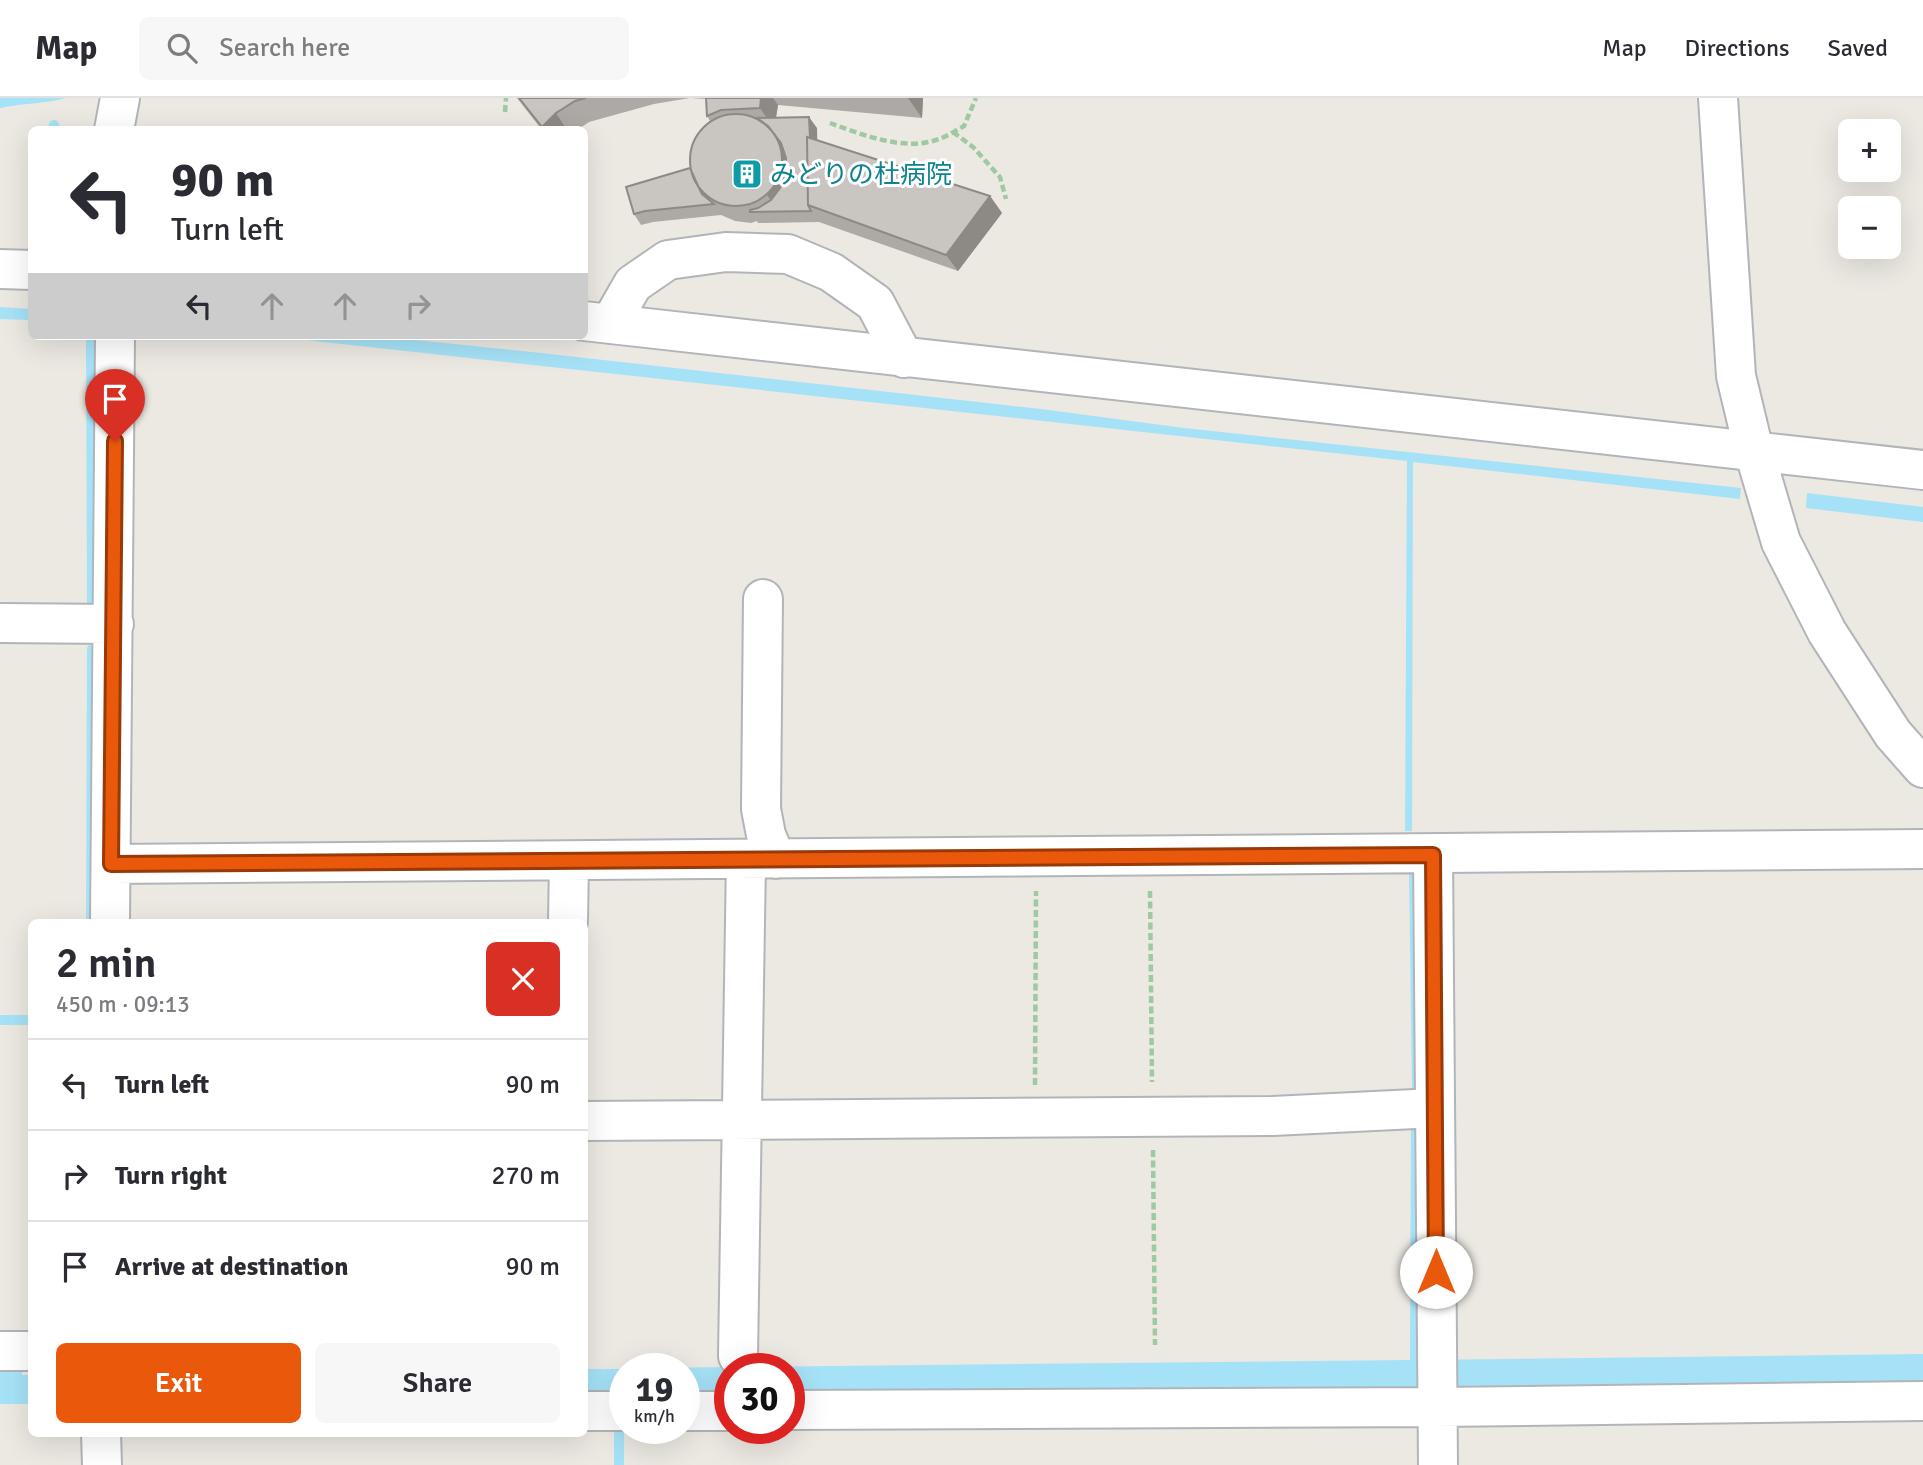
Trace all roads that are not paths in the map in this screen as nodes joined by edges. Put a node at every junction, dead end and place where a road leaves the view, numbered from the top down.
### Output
1 (120, 98) edge
2 (1718, 98) edge
3 (115, 126) edge
4 (0, 269) edge
5 (28, 270) edge
6 (597, 323) edge
7 (115, 340) edge
8 (904, 358) junction
9 (1754, 451) junction
10 (1923, 470) edge
11 (763, 599) dead end
12 (0, 623) edge
13 (114, 624) junction
14 (1923, 768) edge
15 (1923, 849) edge
16 (1433, 855) junction
17 (761, 859) junction
18 (569, 861) junction
19 (111, 864) junction
20 (110, 919) edge
21 (568, 919) edge
22 (1435, 1108) junction
23 (742, 1119) junction
24 (588, 1121) edge
25 (0, 1351) edge
26 (28, 1351) edge
27 (737, 1353) edge
28 (1437, 1400) junction
29 (1923, 1401) edge
30 (805, 1410) edge
31 (609, 1411) edge
32 (588, 1412) edge
33 (101, 1437) edge
34 (102, 1465) edge
35 (1438, 1465) edge

1 - 3 street
2 - 9 street
4 - 5 street
6 - 8 street
6 - 8 street
7 - 13 street
8 - 9 street
9 - 10 street
9 - 14 street
11 - 17 street
12 - 13 street
13 - 19 street
15 - 16 street
16 - 17 street
16 - 22 street
17 - 18 street
17 - 23 street
18 - 19 street
18 - 21 street
19 - 20 street
22 - 23 street
22 - 28 street
23 - 24 street
23 - 27 street
25 - 26 street
28 - 29 street
28 - 30 street
28 - 35 street
31 - 32 street
33 - 34 street

